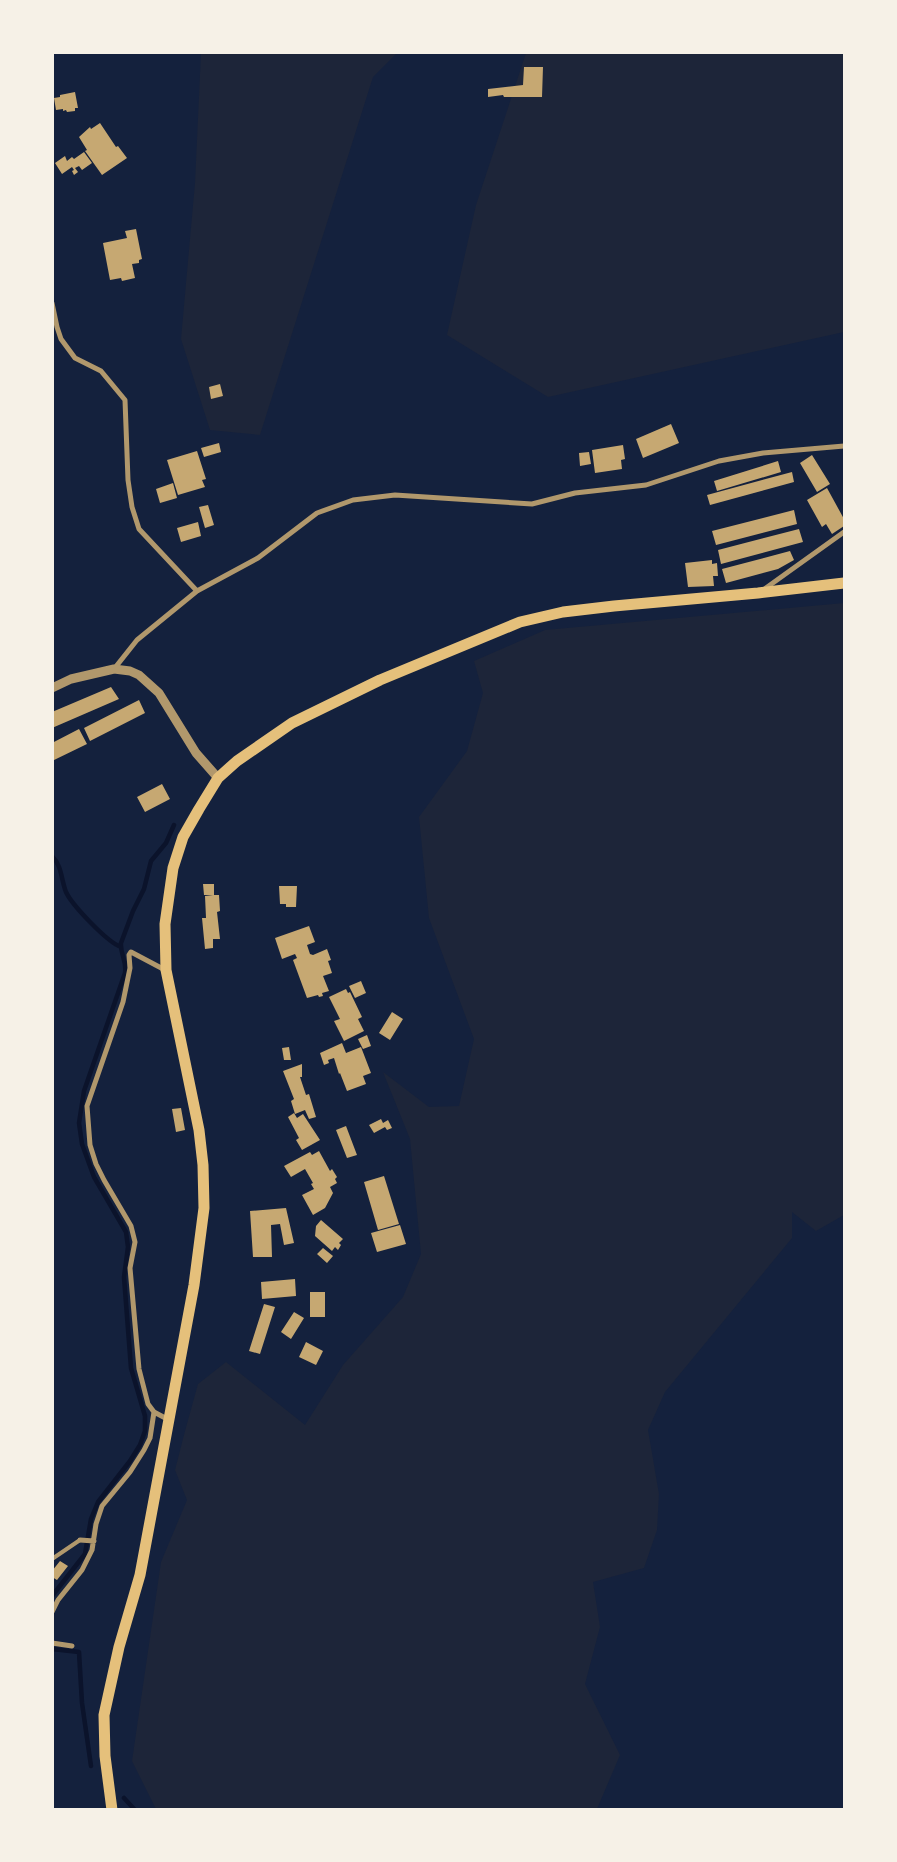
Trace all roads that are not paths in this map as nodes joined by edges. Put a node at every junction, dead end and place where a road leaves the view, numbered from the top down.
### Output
1 (52, 303) edge
2 (844, 446) edge
3 (844, 532) edge
4 (844, 583) edge
5 (197, 591) junction
6 (758, 593) junction
7 (114, 669) junction
8 (52, 688) edge
9 (218, 778) junction
10 (166, 970) junction
11 (154, 1412) junction
12 (169, 1421) junction
13 (80, 1540) joint
14 (94, 1541) junction
15 (52, 1559) edge
16 (52, 1612) edge
17 (52, 1643) edge
18 (72, 1646) dead end
19 (112, 1810) edge

1 - 5 street
2 - 5 street
3 - 6 street
4 - 6 main road
5 - 7 street
6 - 9 main road
7 - 8 street
7 - 9 street
9 - 10 main road
10 - 11 street
10 - 12 main road
11 - 12 street
11 - 14 street
12 - 19 main road
13 - 14 street
13 - 15 lane
14 - 16 street
17 - 18 street

